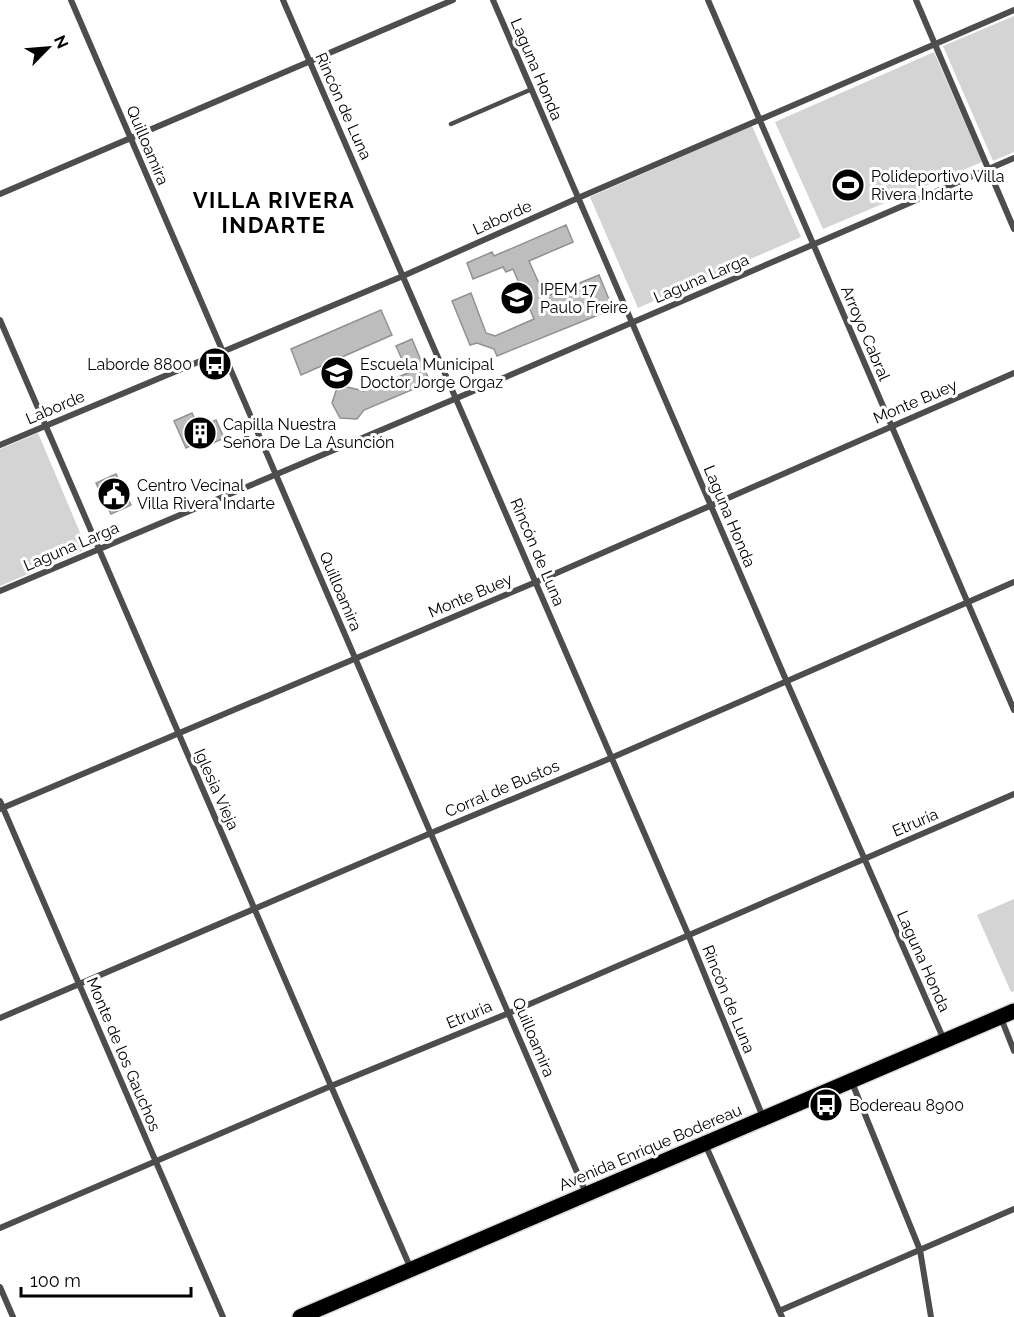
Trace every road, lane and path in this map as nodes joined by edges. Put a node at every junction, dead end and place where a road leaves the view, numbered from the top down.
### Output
1 (71, 0) edge
2 (283, 0) edge
3 (453, 0) edge
4 (493, 0) edge
5 (708, 0) edge
6 (916, 0) edge
7 (1014, 10) edge
8 (935, 44) junction
9 (310, 62) junction
10 (532, 89) junction
11 (759, 119) junction
12 (451, 124) dead end
13 (130, 137) junction
14 (1014, 158) edge
15 (989, 168) junction
16 (0, 194) edge
17 (578, 198) junction
18 (1014, 229) edge
19 (814, 245) junction
20 (403, 276) junction
21 (0, 320) edge
22 (632, 322) junction
23 (222, 350) junction
24 (1014, 373) edge
25 (457, 398) junction
26 (45, 426) junction
27 (892, 426) junction
28 (0, 445) edge
29 (275, 473) junction
30 (711, 505) junction
31 (99, 549) junction
32 (536, 582) junction
33 (1014, 582) edge
34 (0, 591) edge
35 (967, 601) junction
36 (355, 658) junction
37 (786, 680) junction
38 (1014, 710) edge
39 (178, 733) junction
40 (611, 758) junction
41 (1014, 794) edge
42 (1, 806) edge
43 (431, 833) junction
44 (864, 858) junction
45 (255, 909) junction
46 (688, 934) junction
47 (80, 984) junction
48 (509, 1012) junction
49 (1007, 1014) edge
50 (0, 1018) edge
51 (945, 1040) junction
52 (1014, 1051) edge
53 (850, 1080) junction
54 (331, 1086) junction
55 (763, 1117) junction
56 (705, 1143) junction
57 (156, 1161) junction
58 (586, 1193) junction
59 (1014, 1209) edge
60 (0, 1228) edge
61 (920, 1250) junction
62 (412, 1269) junction
63 (0, 1287) edge
64 (320, 1313) edge
65 (780, 1314) edge
66 (13, 1317) edge
67 (223, 1317) edge
68 (300, 1317) edge
69 (931, 1317) edge

1 - 13 street, Quilloamira
2 - 9 street, Rincón de Luna
3 - 9 street
4 - 10 street, Laguna Honda
5 - 11 street, Arroyo Cabral
6 - 8 street
7 - 8 street, Laborde
8 - 11 street, Laborde
8 - 15 street
9 - 13 street
9 - 20 street, Rincón de Luna
10 - 12 lane
10 - 17 street, Laguna Honda
11 - 17 street, Laborde
11 - 19 street, Arroyo Cabral
13 - 16 street
13 - 23 street, Quilloamira
14 - 15 street, Laguna Larga
15 - 18 street
15 - 19 street, Laguna Larga
17 - 20 street, Laborde
17 - 22 street, Laguna Honda
19 - 22 street, Laguna Larga
19 - 27 street, Arroyo Cabral
20 - 23 street, Laborde
20 - 25 street, Rincón de Luna
21 - 26 street, Iglesia Vieja
22 - 25 street, Laguna Larga
22 - 30 street, Laguna Honda
23 - 26 street, Laborde
23 - 29 street, Quilloamira
24 - 27 street, Monte Buey
25 - 29 street, Laguna Larga
25 - 32 street, Rincón de Luna
26 - 28 street, Laborde
26 - 31 street, Iglesia Vieja
27 - 30 street, Monte Buey
27 - 35 street, Arroyo Cabral
29 - 31 street, Laguna Larga
29 - 36 street, Quilloamira
30 - 32 street, Monte Buey
30 - 37 street, Laguna Honda
31 - 34 street, Laguna Larga
31 - 39 street, Iglesia Vieja
32 - 36 street, Monte Buey
32 - 40 street, Rincón de Luna
33 - 35 street, Corral de Bustos
35 - 37 street, Corral de Bustos
35 - 38 street, Arroyo Cabral
36 - 39 street, Monte Buey
36 - 43 street, Quilloamira
37 - 40 street, Corral de Bustos
37 - 44 street, Laguna Honda
39 - 42 street, Monte Buey
39 - 45 street, Iglesia Vieja
40 - 43 street, Corral de Bustos
40 - 46 street, Rincón de Luna
41 - 44 street, Etruria
42 - 47 street, Monte de los Gauchos
43 - 45 street, Corral de Bustos
43 - 48 street, Quilloamira
44 - 46 street, Etruria
44 - 51 street, Laguna Honda
45 - 47 street, Corral de Bustos
45 - 54 street, Iglesia Vieja
46 - 48 street, Etruria
46 - 55 street, Rincón de Luna
47 - 50 street, Corral de Bustos
47 - 57 street, Monte de los Gauchos
48 - 54 street, Etruria
48 - 58 street, Quilloamira
49 - 51 main road, Avenida Enrique Bodereau
49 - 52 street
51 - 53 main road, Avenida Enrique Bodereau
53 - 55 main road, Avenida Enrique Bodereau
53 - 61 street
54 - 57 street, Etruria
54 - 62 street, Iglesia Vieja
55 - 56 main road, Avenida Enrique Bodereau
56 - 58 main road, Avenida Enrique Bodereau
56 - 65 street
57 - 60 street, Etruria
57 - 67 street, Monte de los Gauchos
58 - 62 main road, Avenida Enrique Bodereau
59 - 61 street
61 - 65 street
61 - 69 street
62 - 64 main road, Avenida Enrique Bodereau
63 - 66 street
64 - 68 main road, Avenida Enrique Bodereau

